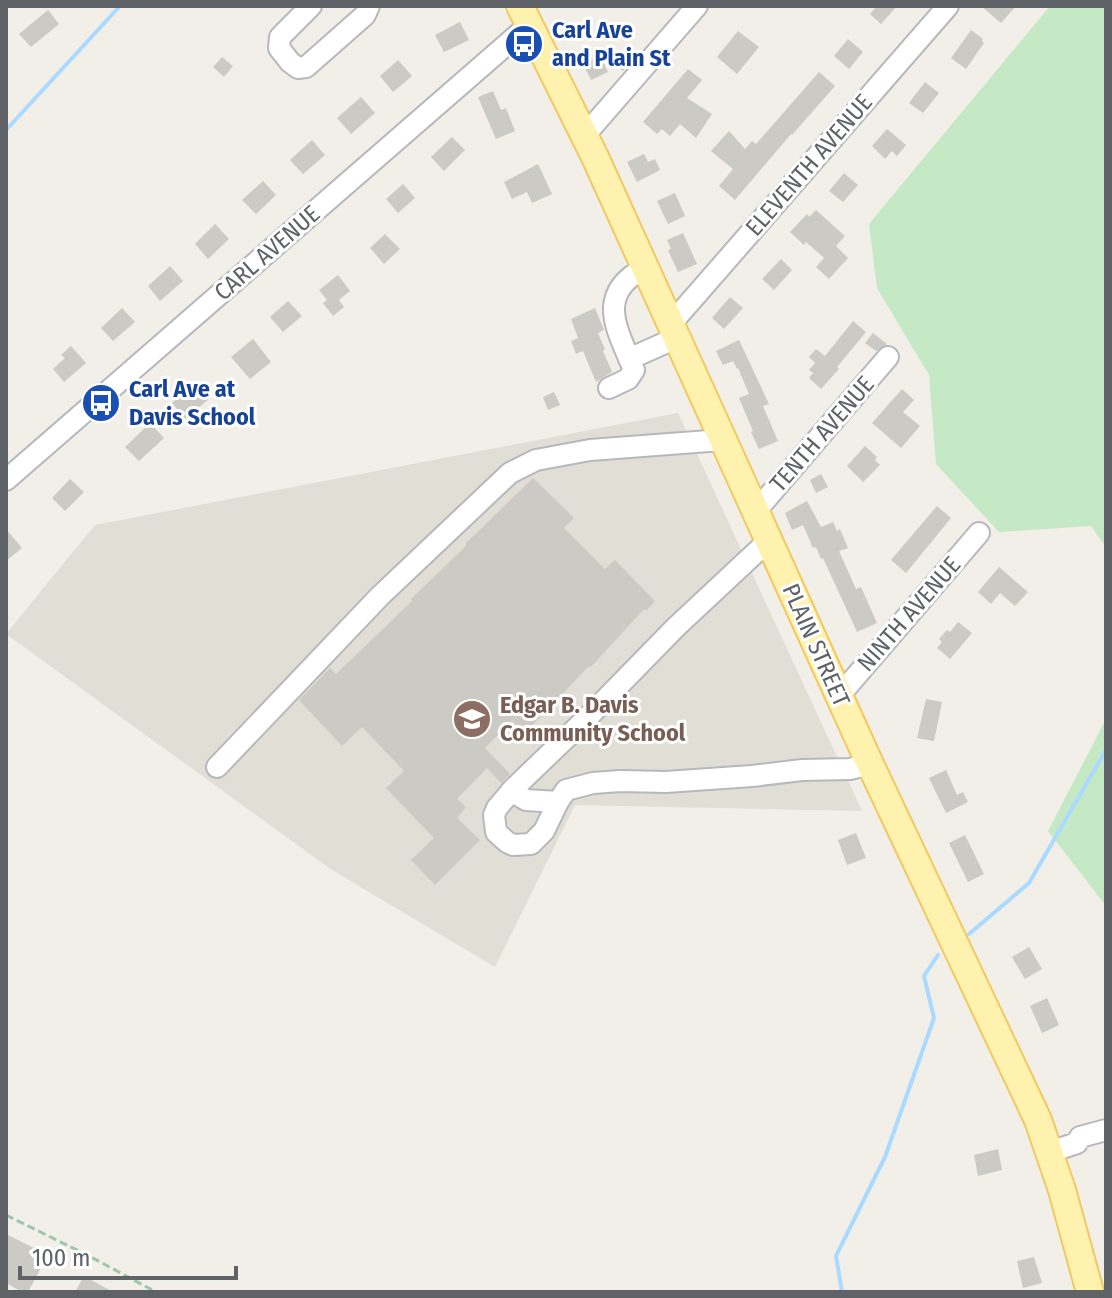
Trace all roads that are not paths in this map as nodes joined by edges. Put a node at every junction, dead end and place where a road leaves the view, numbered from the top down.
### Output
1 (311, 6) edge
2 (369, 6) edge
3 (697, 6) edge
4 (948, 6) edge
5 (524, 16) edge
6 (585, 135) junction
7 (646, 267) junction
8 (673, 332) junction
9 (888, 357) dead end
10 (629, 359) junction
11 (609, 388) dead end
12 (722, 440) junction
13 (6, 480) edge
14 (755, 512) junction
15 (979, 533) dead end
16 (768, 541) junction
17 (839, 696) junction
18 (870, 764) junction
19 (217, 767) dead end
20 (511, 791) junction
21 (558, 802) junction
22 (1106, 1130) edge
23 (1106, 1141) edge
24 (1077, 1143) junction
25 (1050, 1152) junction
26 (1090, 1292) edge

1 - 2 street
3 - 6 street
4 - 8 street, ELEVENTH AVENUE
5 - 6 main road, PLAIN STREET
5 - 13 street, CARL AVENUE
6 - 7 main road, PLAIN STREET
7 - 8 main road, PLAIN STREET
7 - 10 street
8 - 10 street
8 - 12 main road, PLAIN STREET
9 - 14 street, TENTH AVENUE
10 - 11 street
12 - 14 main road, PLAIN STREET
12 - 19 street
14 - 16 main road, PLAIN STREET
15 - 17 street, NINTH AVENUE
16 - 17 main road, PLAIN STREET
16 - 20 street
17 - 18 main road, PLAIN STREET
18 - 21 street
18 - 25 main road, PLAIN STREET
20 - 21 street
20 - 21 street
22 - 24 street
23 - 24 street
24 - 25 street
25 - 26 main road, PLAIN STREET

